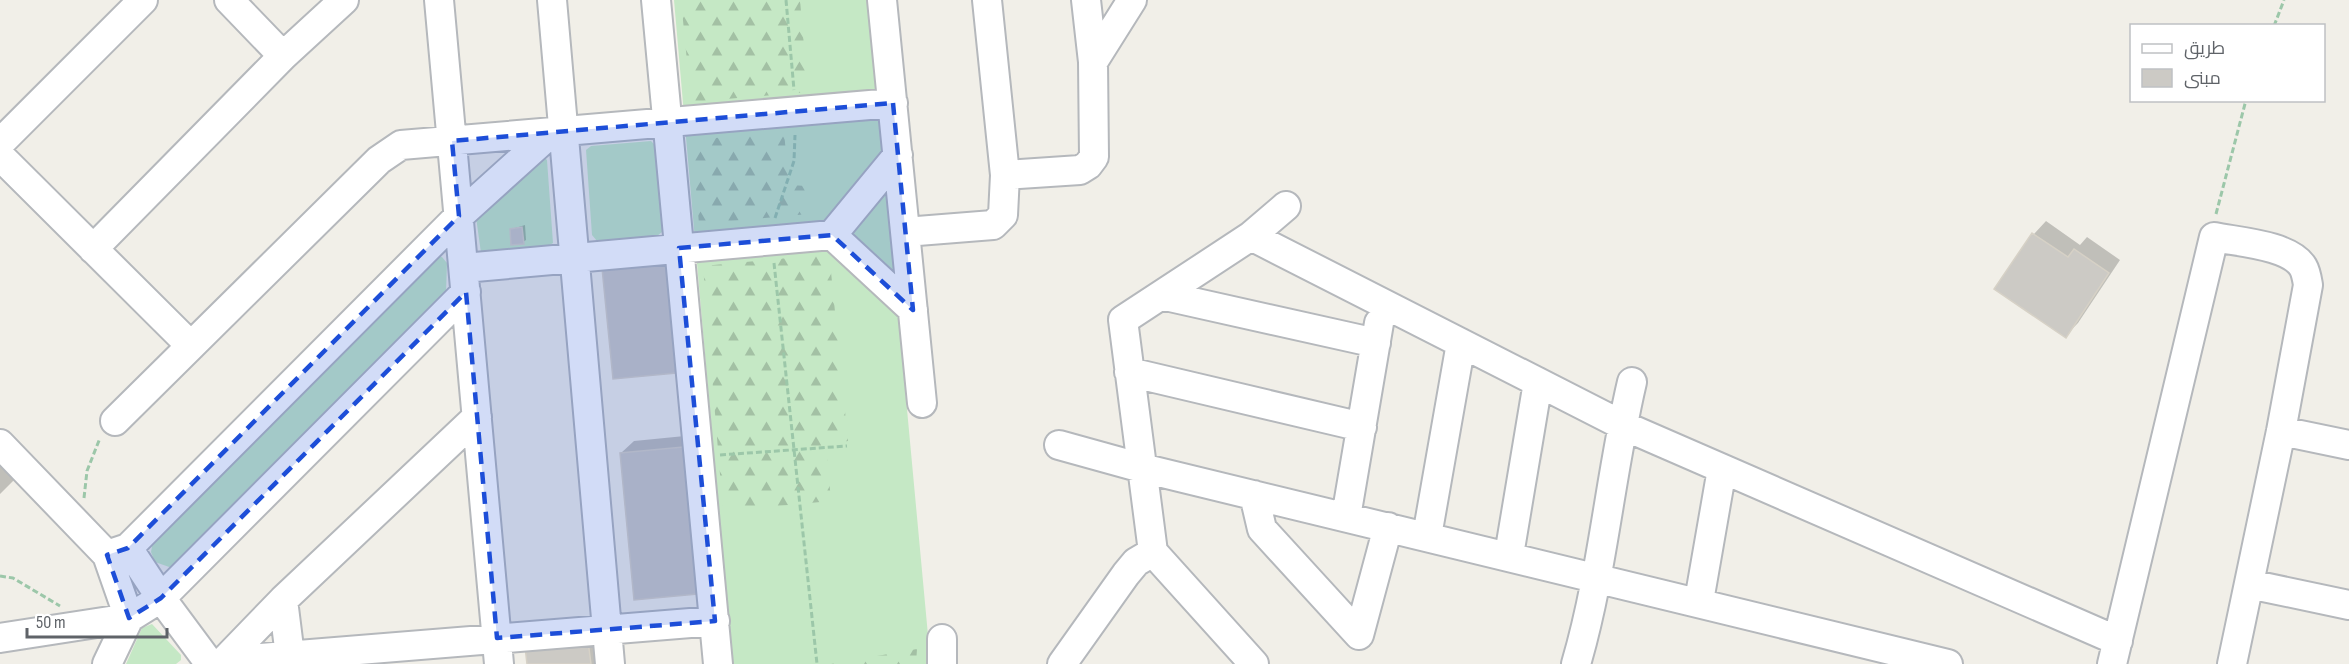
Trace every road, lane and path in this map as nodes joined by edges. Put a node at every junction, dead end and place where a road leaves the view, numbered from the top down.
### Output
1 (143, 0) edge
2 (229, 0) edge
3 (344, 0) edge
4 (439, 0) edge
5 (552, 0) edge
6 (656, 0) edge
7 (786, 0) edge
8 (882, 0) edge
9 (987, 0) edge
10 (1086, 0) edge
11 (1132, 0) edge
12 (2284, 0) edge
13 (2275, 24) edge
14 (283, 56) junction
15 (1093, 62) junction
16 (2246, 102) edge
17 (893, 103) junction
18 (796, 110) junction
19 (667, 122) junction
20 (559, 131) junction
21 (452, 141) junction
22 (0, 143) edge
23 (898, 155) junction
24 (0, 156) edge
25 (1005, 175) junction
26 (1286, 206) dead end
27 (459, 216) junction
28 (905, 232) junction
29 (832, 235) junction
30 (1251, 236) junction
31 (2214, 237) junction
32 (772, 240) junction
33 (679, 248) junction
34 (93, 249) junction
35 (575, 258) junction
36 (465, 280) junction
37 (1161, 295) junction
38 (1383, 303) junction
39 (913, 310) junction
40 (1376, 343) junction
41 (1461, 343) junction
42 (190, 346) junction
43 (1130, 372) junction
44 (1538, 382) junction
45 (1632, 382) dead end
46 (922, 403) dead end
47 (477, 417) junction
48 (115, 421) joint
49 (1622, 425) junction
50 (1362, 427) junction
51 (2281, 431) junction
52 (0, 444) edge
53 (1059, 445) dead end
54 (2349, 445) edge
55 (847, 446) dead end
56 (793, 450) junction
57 (699, 456) junction
58 (1142, 468) junction
59 (1722, 469) junction
60 (1254, 495) junction
61 (71, 517) junction
62 (1346, 517) junction
63 (1388, 527) junction
64 (1427, 536) junction
65 (118, 552) junction
66 (1153, 552) junction
67 (1509, 555) junction
68 (0, 576) edge
69 (1597, 577) junction
70 (2249, 584) junction
71 (161, 598) junction
72 (283, 600) junction
73 (1699, 601) junction
74 (2349, 605) edge
75 (129, 618) junction
76 (715, 621) junction
77 (81, 626) junction
78 (607, 630) junction
79 (0, 638) edge
80 (498, 651) edge
81 (2115, 653) edge
82 (290, 656) junction
83 (1066, 662) edge
84 (216, 663) edge
85 (107, 664) edge
86 (610, 664) edge
87 (718, 664) edge
88 (817, 664) edge
89 (1254, 664) edge
90 (1575, 664) edge
91 (1948, 664) edge
92 (2232, 664) edge

1 - 22 street
2 - 14 street
3 - 14 street
4 - 21 street
5 - 20 street
6 - 19 street
7 - 18 path
8 - 17 street
9 - 25 street
10 - 15 street
11 - 15 street
12 - 13 path
14 - 34 street
15 - 25 street
16 - 31 path
17 - 18 street
17 - 23 street
18 - 19 street
18 - 32 path
19 - 20 street
19 - 33 street
20 - 21 street
20 - 27 street
20 - 35 street
21 - 27 street
21 - 42 street
23 - 28 street
23 - 29 street
24 - 34 street
25 - 28 street
26 - 30 street
27 - 36 street
27 - 65 street
28 - 39 street
29 - 32 street
29 - 39 street
30 - 37 street
30 - 38 street
31 - 51 street
31 - 81 street
32 - 33 street
32 - 56 path
33 - 35 street
33 - 57 street
34 - 42 street
35 - 36 street
35 - 78 street
36 - 47 street
36 - 71 street
37 - 40 street
37 - 43 street
38 - 40 street
38 - 41 street
39 - 46 street
40 - 50 street
41 - 44 street
41 - 64 street
42 - 48 street
43 - 50 street
43 - 58 street
44 - 49 street
44 - 67 street
45 - 49 street
47 - 72 street
47 - 80 street
48 - 61 path
49 - 59 street
49 - 69 street
50 - 62 street
51 - 54 street
51 - 70 street
52 - 61 street
53 - 58 street
55 - 56 path
56 - 57 path
56 - 88 path
57 - 76 street
58 - 60 street
58 - 66 street
59 - 73 street
59 - 81 street
60 - 62 street
60 - 63 street
61 - 65 street
62 - 63 street
63 - 64 street
64 - 67 street
65 - 71 street
65 - 75 street
66 - 83 street
66 - 89 street
67 - 69 street
68 - 77 path
69 - 73 street
69 - 90 street
70 - 74 street
70 - 92 street
71 - 75 street
71 - 84 street
72 - 82 street
72 - 84 street
73 - 91 street
75 - 77 street
75 - 85 street
76 - 78 street
76 - 87 street
77 - 79 street
78 - 80 street
78 - 86 street
80 - 82 street
82 - 84 street

